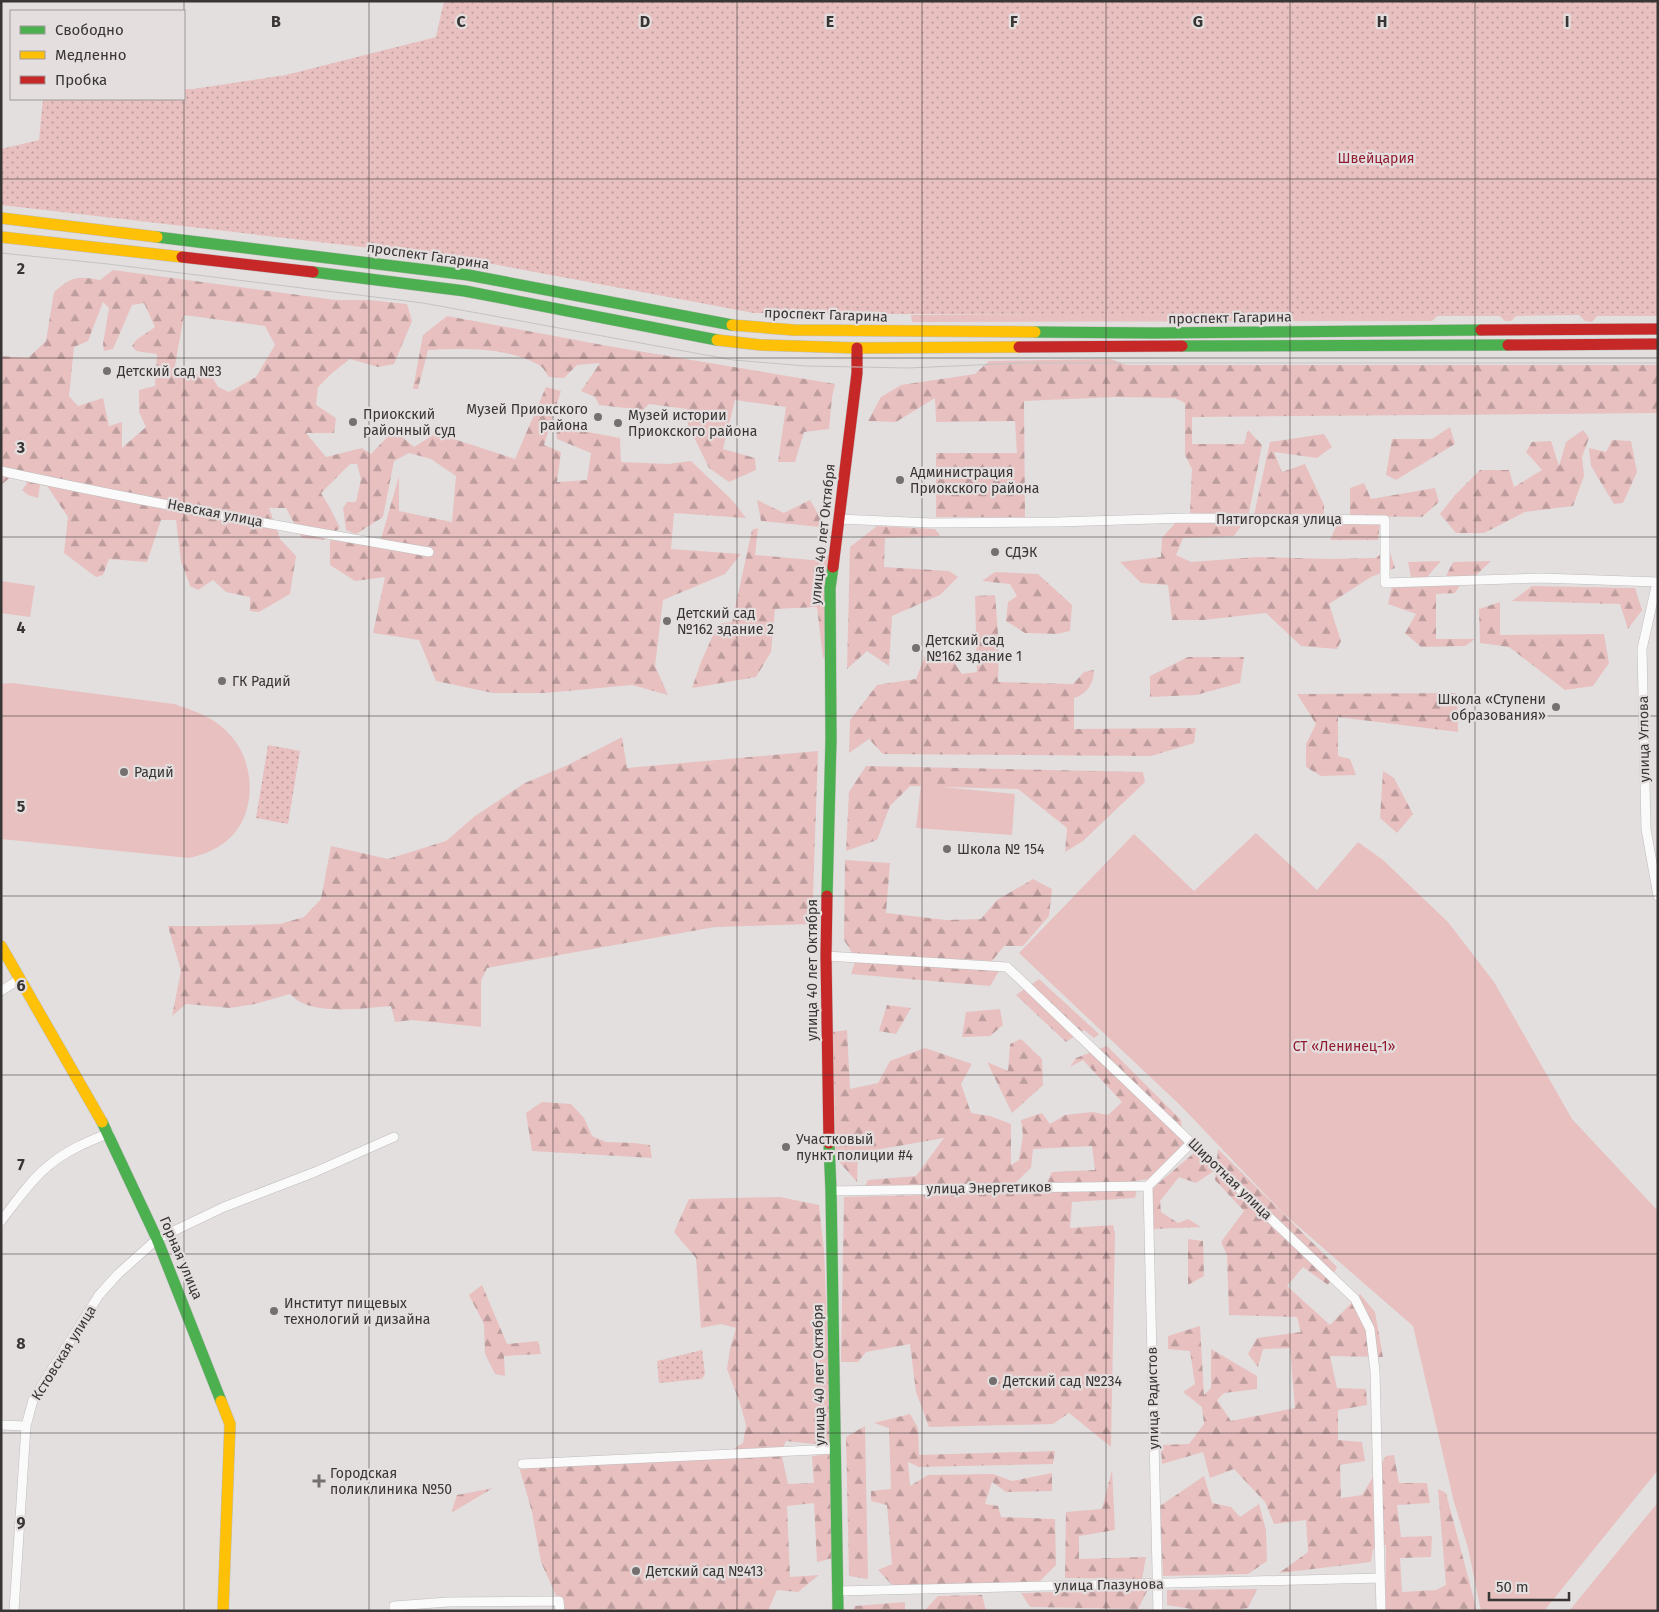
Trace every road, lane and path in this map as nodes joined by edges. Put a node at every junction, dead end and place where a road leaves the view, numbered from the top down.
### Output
1 (1, 218) edge
2 (1, 236) edge
3 (1658, 329) edge
4 (857, 331) junction
5 (1658, 344) edge
6 (857, 348) junction
7 (1, 471) edge
8 (838, 519) junction
9 (429, 552) dead end
10 (1657, 582) edge
11 (1658, 896) edge
12 (1, 946) edge
13 (826, 956) junction
14 (20, 979) junction
15 (1, 992) edge
16 (109, 1133) junction
17 (394, 1137) dead end
18 (1192, 1142) junction
19 (1148, 1186) junction
20 (831, 1191) junction
21 (1, 1221) edge
22 (157, 1239) junction
23 (1, 1425) edge
24 (26, 1426) junction
25 (835, 1450) junction
26 (522, 1464) dead end
27 (1380, 1578) junction
28 (1158, 1584) junction
29 (838, 1592) junction
30 (14, 1611) edge
31 (223, 1611) edge
32 (394, 1611) edge
33 (560, 1611) edge
34 (838, 1611) edge
35 (1158, 1611) edge
36 (1381, 1611) edge

1 - 4 main road, проспект Гагарина
2 - 6 main road, проспект Гагарина
3 - 4 main road, проспект Гагарина
4 - 6 main road, улица 40 лет Октября
5 - 6 main road, проспект Гагарина
6 - 8 main road, улица 40 лет Октября
7 - 9 street, Невская улица
8 - 10 street, Пятигорская улица
8 - 13 main road, улица 40 лет Октября
10 - 11 street, улица Углова
12 - 14 main road, Горная улица
13 - 18 street, Широтная улица
13 - 20 main road, улица 40 лет Октября
14 - 15 street
14 - 16 main road, Горная улица
16 - 21 street
16 - 22 main road, Горная улица
17 - 22 street, Кстовская улица
18 - 19 street
18 - 27 street, Широтная улица
19 - 20 street, улица Энергетиков
19 - 28 street, улица Радистов
20 - 25 main road, улица 40 лет Октября
22 - 24 street, Кстовская улица
22 - 31 main road, Горная улица
23 - 24 street
24 - 30 street, Кстовская улица
25 - 26 street
25 - 29 main road, улица 40 лет Октября
27 - 28 street, улица Глазунова
27 - 36 street, Широтная улица
28 - 29 street, улица Глазунова
28 - 35 street, улица Радистов
29 - 34 main road, улица 40 лет Октября
32 - 33 street

